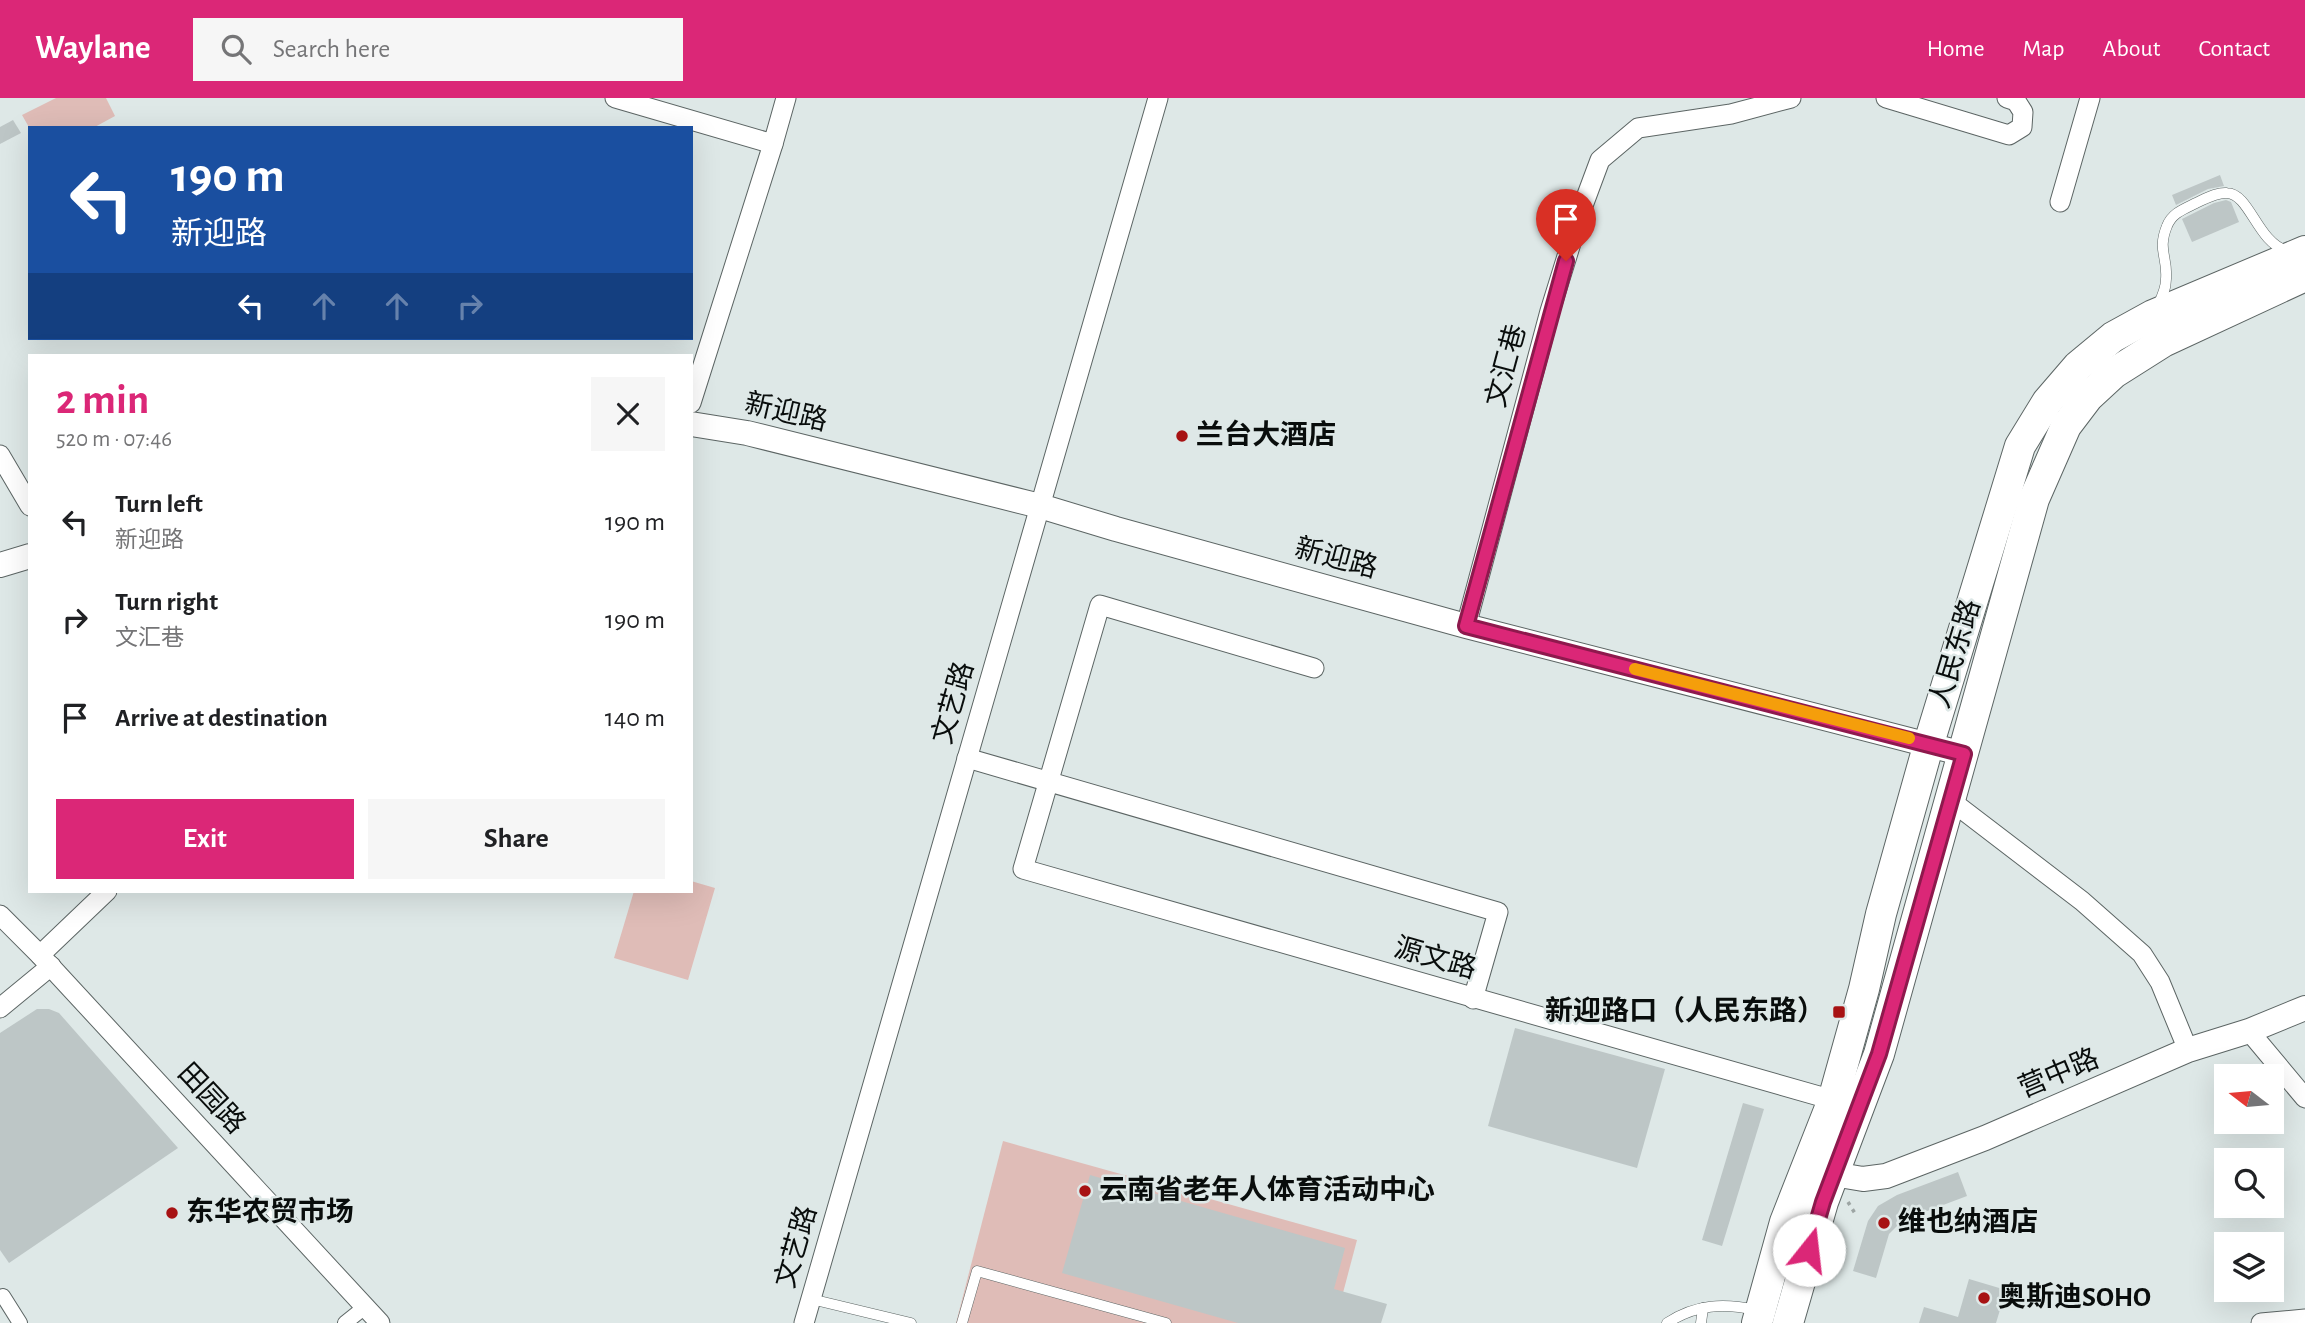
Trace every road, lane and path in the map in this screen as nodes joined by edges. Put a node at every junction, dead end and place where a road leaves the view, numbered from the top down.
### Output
1 (615, 98) edge
2 (786, 98) edge
3 (1158, 98) edge
4 (1791, 98) edge
5 (1886, 98) edge
6 (2007, 98) edge
7 (2090, 98) edge
8 (773, 144) junction
9 (2060, 202) dead end
10 (2304, 260) edge
11 (2153, 315) junction
12 (693, 397) edge
13 (693, 424) edge
14 (0, 455) edge
15 (28, 503) edge
16 (1040, 506) junction
17 (28, 557) edge
18 (0, 565) edge
19 (1466, 626) junction
20 (1314, 668) dead end
21 (1929, 743) junction
22 (1964, 754) junction
23 (967, 758) junction
24 (1048, 781) junction
25 (1950, 800) junction
26 (105, 893) edge
27 (0, 915) edge
28 (45, 960) junction
29 (1474, 999) junction
30 (0, 1008) edge
31 (2305, 1008) edge
32 (2249, 1031) junction
33 (2188, 1050) junction
34 (2305, 1098) edge
35 (1833, 1100) junction
36 (1833, 1174) junction
37 (3, 1296) dead end
38 (811, 1299) junction
39 (365, 1307) junction
40 (1703, 1308) junction
41 (1758, 1317) edge
42 (2305, 1319) edge
43 (20, 1323) edge
44 (345, 1323) edge
45 (380, 1323) edge
46 (804, 1323) edge
47 (911, 1323) edge
48 (962, 1323) edge
49 (1166, 1323) edge
50 (1667, 1323) edge
51 (1701, 1323) edge
52 (1788, 1323) edge
53 (2261, 1323) edge

1 - 8 street
2 - 8 street
3 - 16 street, 文艺路
4 - 19 street, 文汇巷
5 - 6 street
7 - 9 street
8 - 12 street
10 - 11 main road, 人民东路
10 - 11 lane
10 - 22 main road, 人民东路
11 - 21 main road, 人民东路
13 - 16 street, 新迎路
14 - 15 street
16 - 19 street, 新迎路
16 - 23 street, 文艺路
17 - 18 street
19 - 21 street, 新迎路
20 - 24 street
21 - 22 street, 新迎路
21 - 35 main road, 人民东路
22 - 25 main road, 人民东路
23 - 24 street
23 - 38 street, 文艺路
24 - 29 street
24 - 29 street, 源文路
25 - 33 street
25 - 36 main road, 人民东路
26 - 28 street
27 - 28 street, 田园路
28 - 30 street
28 - 39 street, 田园路
29 - 35 street, 源文路
31 - 32 street, 营中路
32 - 33 street, 营中路
32 - 34 street
33 - 36 street, 营中路
35 - 41 main road, 人民东路
36 - 52 main road, 人民东路
37 - 43 street
38 - 46 street, 文艺路
38 - 47 lane
39 - 44 street
39 - 45 street, 田园路
40 - 41 lane
40 - 50 lane
40 - 51 lane
42 - 53 street
48 - 49 lane

